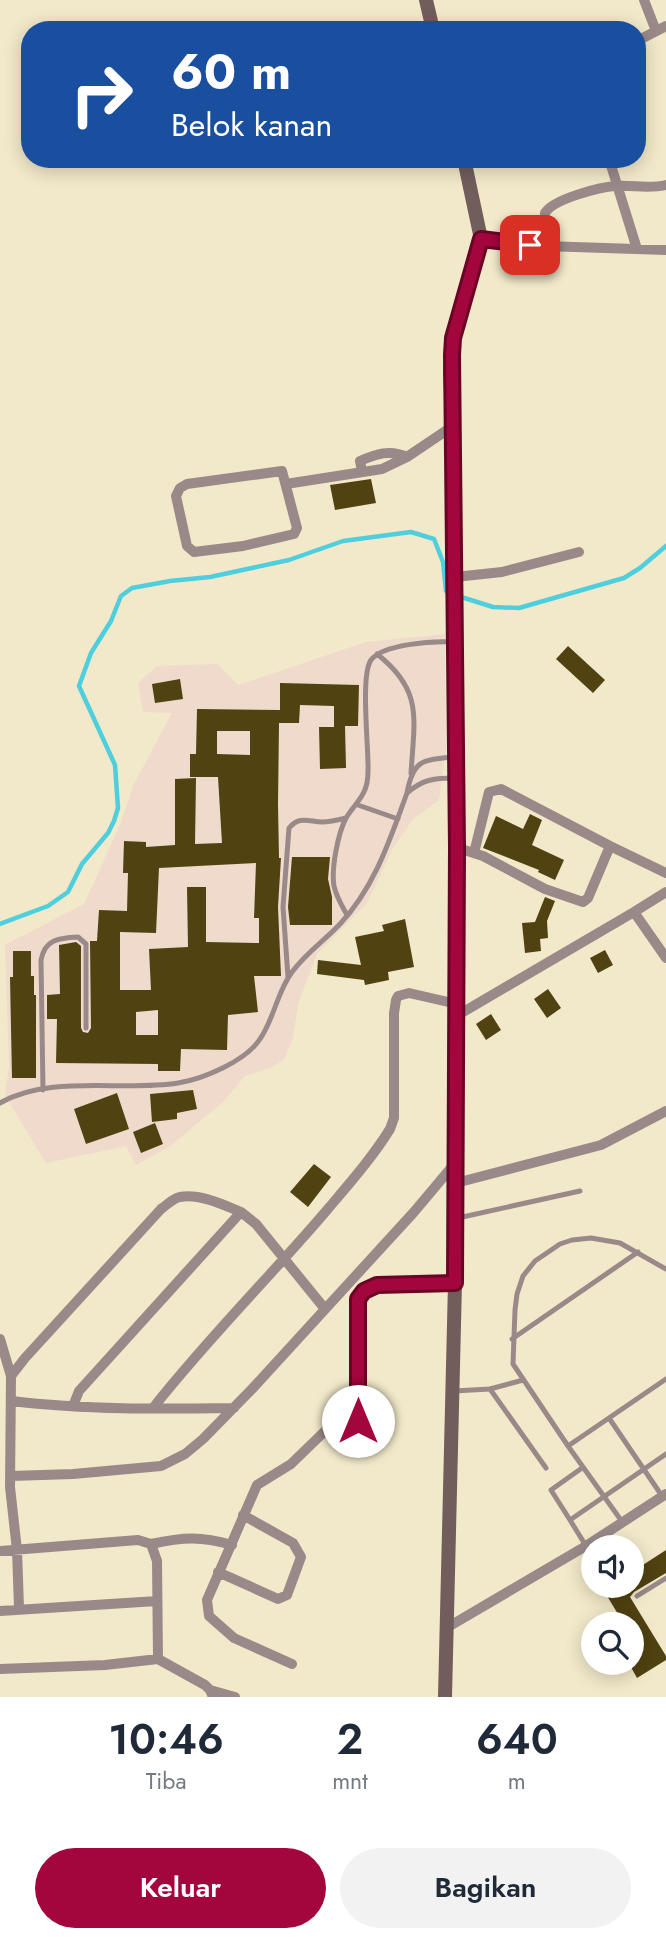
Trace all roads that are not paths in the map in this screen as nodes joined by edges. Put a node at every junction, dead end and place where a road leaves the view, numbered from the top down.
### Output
1 (426, 0) edge
2 (644, 0) edge
3 (431, 21) edge
4 (661, 28) edge
5 (466, 168) edge
6 (611, 168) edge
7 (666, 185) edge
8 (616, 186) junction
9 (481, 239) junction
10 (544, 246) junction
11 (636, 249) junction
12 (666, 250) edge
13 (453, 426) junction
14 (286, 484) junction
15 (579, 552) dead end
16 (455, 589) junction
17 (455, 642) junction
18 (377, 654) junction
19 (456, 757) junction
20 (411, 774) junction
21 (456, 779) junction
22 (407, 793) junction
23 (358, 805) junction
24 (346, 818) junction
25 (398, 819) junction
26 (610, 846) junction
27 (457, 848) junction
28 (474, 853) junction
29 (666, 873) edge
30 (666, 892) edge
31 (634, 912) junction
32 (347, 915) junction
33 (666, 958) edge
34 (288, 978) junction
35 (457, 1010) junction
36 (86, 1028) dead end
37 (43, 1090) junction
38 (0, 1103) edge
39 (666, 1111) edge
40 (456, 1162) junction
41 (456, 1183) junction
42 (580, 1191) dead end
43 (241, 1212) junction
44 (455, 1219) junction
45 (638, 1252) junction
46 (284, 1261) junction
47 (666, 1269) edge
48 (455, 1283) junction
49 (325, 1309) junction
50 (0, 1339) edge
51 (512, 1339) junction
52 (12, 1376) junction
53 (666, 1379) edge
54 (523, 1380) junction
55 (490, 1389) junction
56 (453, 1391) junction
57 (12, 1401) junction
58 (356, 1401) junction
59 (73, 1406) junction
60 (153, 1408) junction
61 (234, 1408) junction
62 (609, 1418) junction
63 (360, 1441) dead end
64 (568, 1446) junction
65 (666, 1454) edge
66 (546, 1468) dead end
67 (582, 1468) junction
68 (644, 1469) junction
69 (7, 1484) edge
70 (664, 1496) edge
71 (604, 1497) junction
72 (243, 1515) junction
73 (570, 1520) junction
74 (622, 1523) junction
75 (603, 1535) edge
76 (581, 1538) edge
77 (151, 1544) junction
78 (232, 1545) junction
79 (581, 1549) edge
80 (17, 1550) junction
81 (0, 1551) edge
82 (218, 1572) junction
83 (666, 1578) edge
84 (644, 1592) edge
85 (157, 1601) junction
86 (19, 1608) junction
87 (0, 1611) edge
88 (448, 1627) junction
89 (158, 1660) junction
90 (292, 1664) dead end
91 (0, 1669) edge
92 (212, 1694) edge
93 (235, 1697) edge
94 (445, 1697) edge

1 - 3 street
2 - 4 street
5 - 9 street
6 - 8 street
7 - 8 street
8 - 10 street
8 - 11 street
9 - 10 street
9 - 13 street
10 - 11 street
11 - 12 street
13 - 14 street
13 - 16 street
14 - 14 street
15 - 16 street
16 - 17 street
17 - 18 lane
17 - 19 street
18 - 20 lane
18 - 23 lane
19 - 20 lane
19 - 21 street
20 - 22 lane
21 - 22 lane
21 - 27 street
22 - 25 lane
23 - 24 lane
23 - 25 lane
24 - 32 lane
24 - 34 lane
25 - 32 lane
26 - 28 street
26 - 28 street
26 - 29 street
27 - 28 street
27 - 35 street
30 - 31 street
31 - 33 street
31 - 35 street
32 - 34 lane
34 - 37 lane
35 - 40 street
35 - 46 street
36 - 37 lane
37 - 38 lane
39 - 41 street
40 - 41 street
40 - 49 street
41 - 44 street
42 - 44 lane
43 - 46 street
43 - 52 street
43 - 59 street
44 - 48 street
45 - 47 lane
45 - 51 lane
45 - 51 lane
46 - 49 street
46 - 60 street
48 - 56 street
48 - 58 street
49 - 61 street
50 - 52 street
51 - 54 lane
52 - 57 street
53 - 62 lane
54 - 55 lane
54 - 64 lane
55 - 56 lane
55 - 66 lane
56 - 88 street
57 - 59 street
57 - 69 street
58 - 63 street
58 - 72 street
59 - 60 street
60 - 61 street
61 - 69 street
62 - 64 lane
62 - 68 lane
64 - 67 lane
65 - 68 lane
67 - 71 lane
67 - 73 lane
68 - 70 lane
68 - 71 lane
69 - 80 street
70 - 74 street
71 - 73 lane
71 - 74 lane
72 - 78 street
72 - 82 street
73 - 76 lane
74 - 75 street
77 - 78 street
77 - 80 street
77 - 85 street
78 - 82 street
79 - 88 street
80 - 81 street
80 - 86 street
82 - 90 street
83 - 84 lane
85 - 86 street
85 - 89 street
86 - 87 street
88 - 94 street
89 - 91 street
89 - 92 street
92 - 93 street

